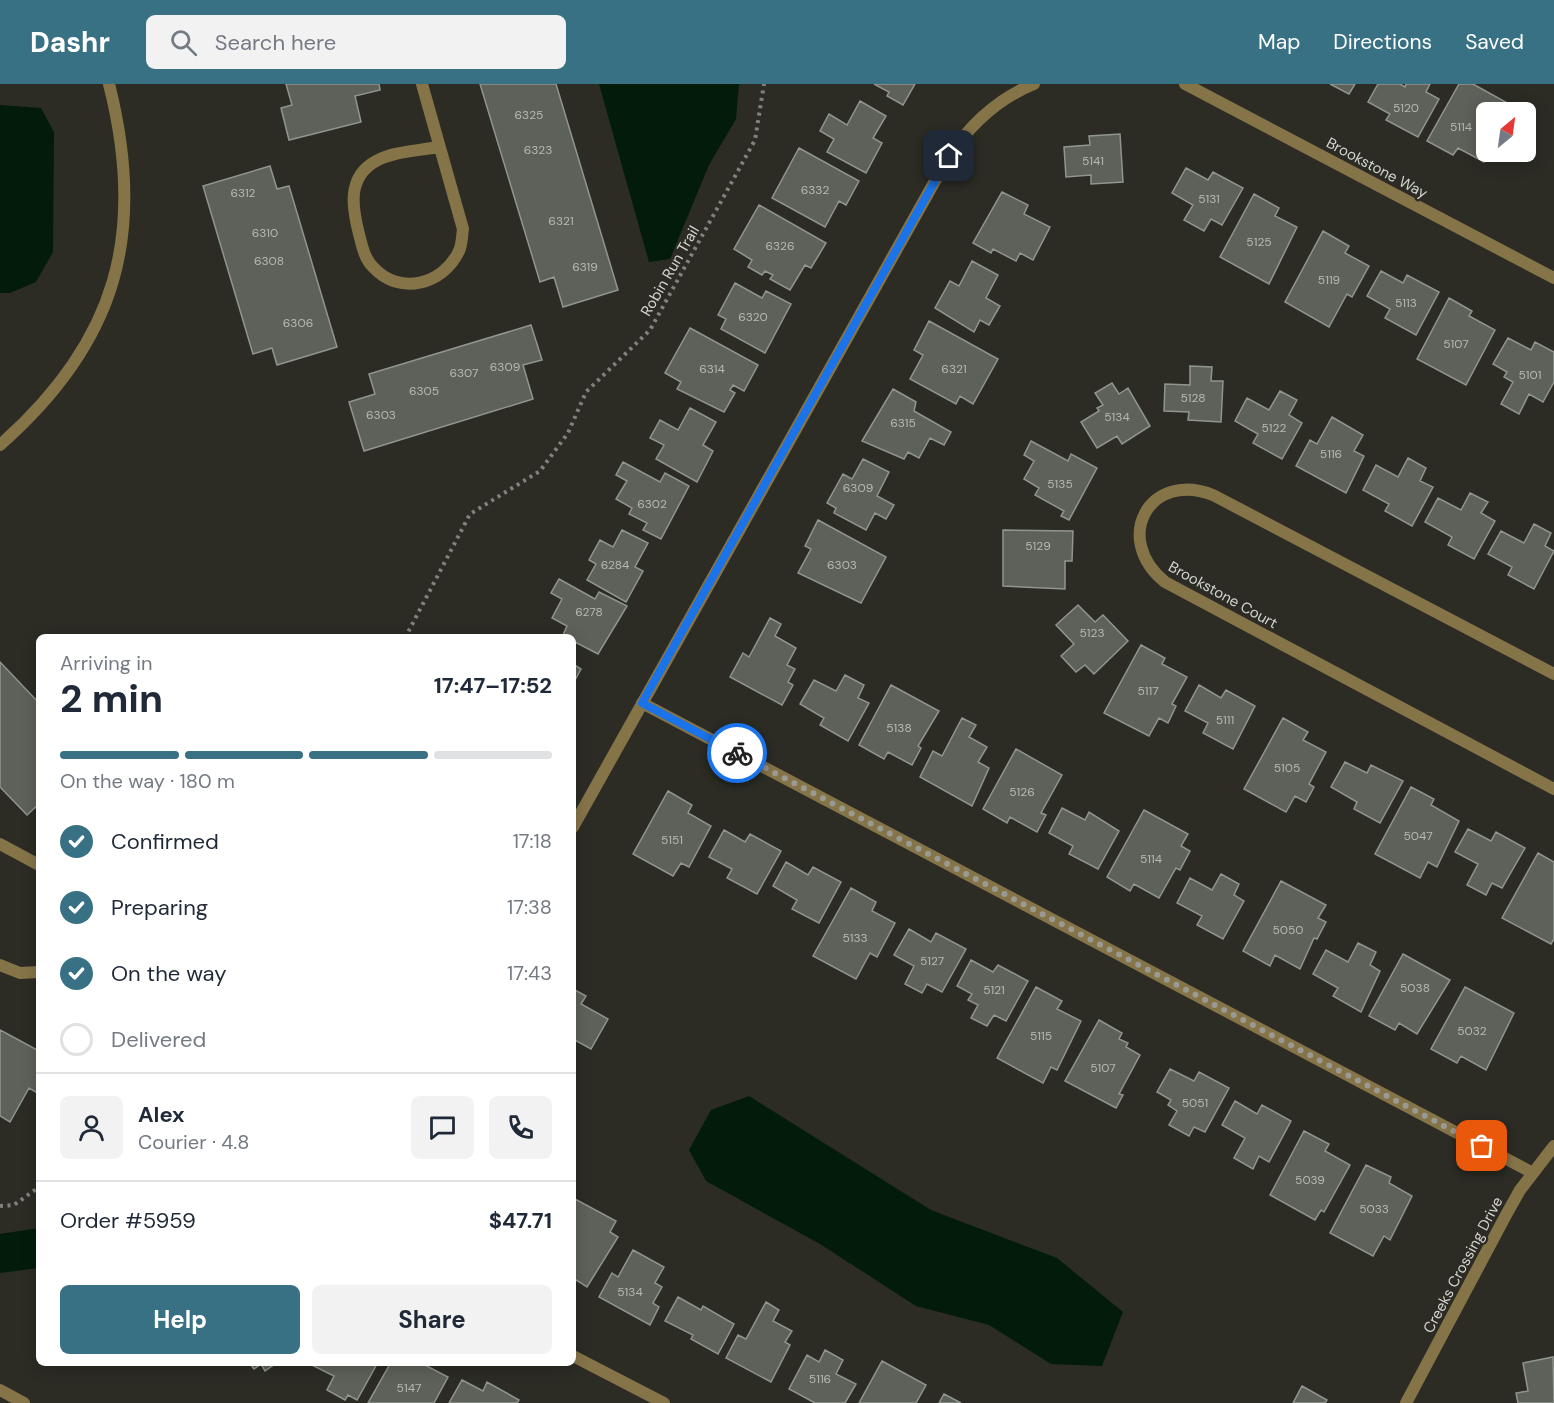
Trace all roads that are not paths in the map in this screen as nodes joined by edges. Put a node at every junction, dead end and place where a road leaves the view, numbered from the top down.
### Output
1 (109, 84) edge
2 (422, 84) edge
3 (1034, 84) edge
4 (1185, 84) edge
5 (1016, 87) edge
6 (438, 147) junction
7 (1554, 278) edge
8 (0, 445) edge
9 (1554, 674) edge
10 (642, 703) junction
11 (1554, 789) edge
12 (576, 822) edge
13 (0, 844) edge
14 (36, 863) edge
15 (0, 965) edge
16 (36, 972) edge
17 (1554, 1146) edge
18 (1533, 1173) junction
19 (576, 1358) edge
20 (0, 1390) edge
21 (24, 1403) edge
22 (664, 1403) edge
23 (1406, 1403) edge

1 - 8 street
2 - 6 street
3 - 5 street
4 - 7 street, Brookstone Way
5 - 10 street
6 - 6 street
9 - 11 street, Brookstone Court
10 - 12 street
10 - 18 street
13 - 14 street
15 - 16 street
17 - 18 street, Creeks Crossing Drive
18 - 23 street, Creeks Crossing Drive
19 - 22 street
20 - 21 street

